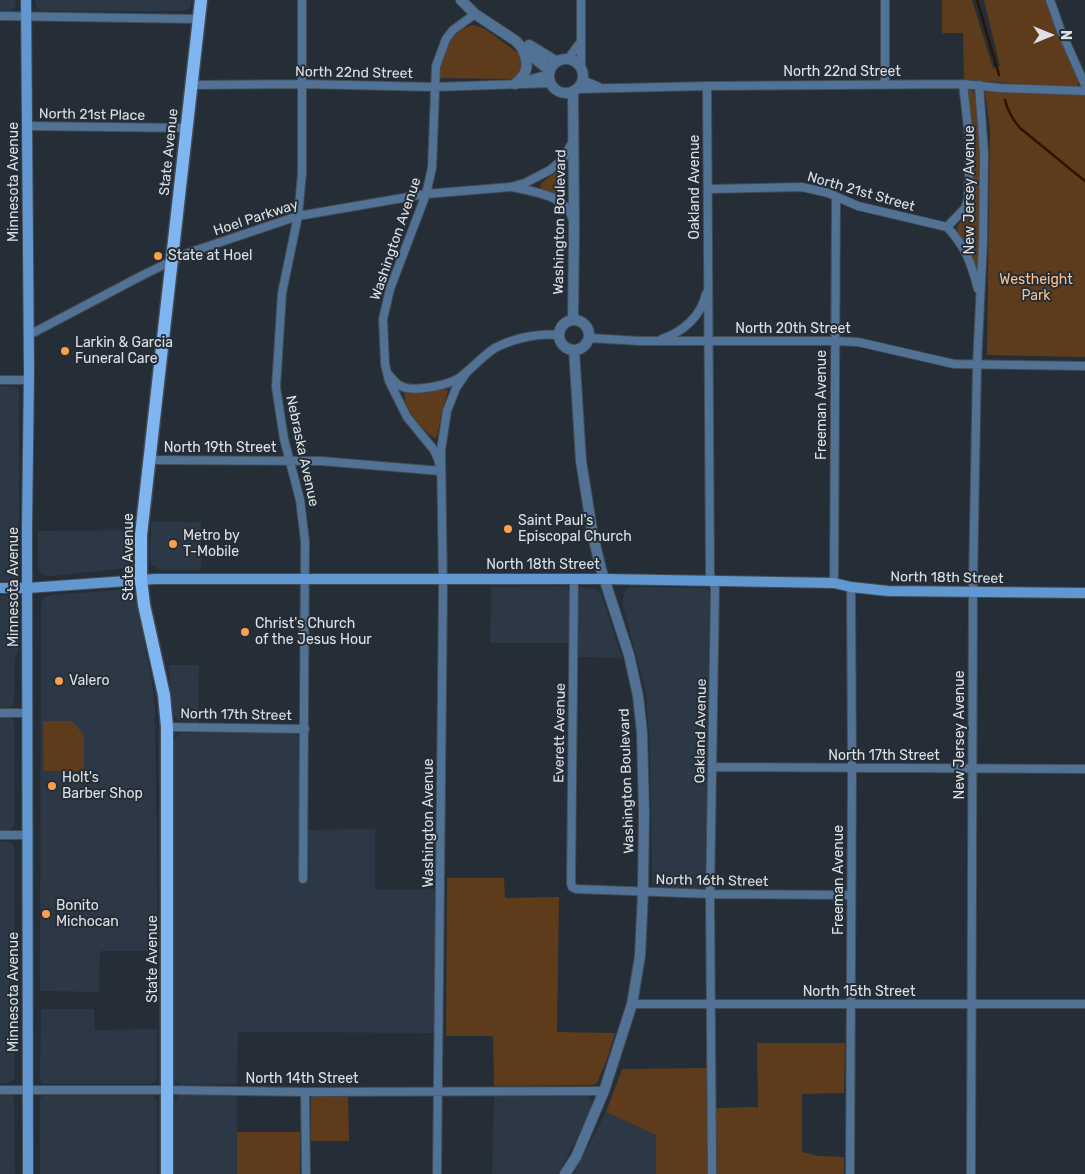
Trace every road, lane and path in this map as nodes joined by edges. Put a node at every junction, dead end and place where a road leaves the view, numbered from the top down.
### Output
1 (26, 0) edge
2 (201, 0) edge
3 (302, 0) edge
4 (461, 0) edge
5 (581, 0) edge
6 (885, 0) edge
7 (1050, 0) edge
8 (475, 14) junction
9 (0, 16) edge
10 (26, 17) junction
11 (199, 19) junction
12 (580, 43) junction
13 (519, 44) junction
14 (562, 60) junction
15 (582, 73) junction
16 (550, 76) junction
17 (302, 84) junction
18 (515, 84) junction
19 (964, 84) junction
20 (191, 85) junction
21 (885, 85) junction
22 (979, 85) junction
23 (1085, 85) edge
24 (707, 86) junction
25 (434, 87) junction
26 (599, 87) junction
27 (575, 90) junction
28 (1085, 91) edge
29 (561, 92) junction
30 (574, 125) junction
31 (28, 126) junction
32 (186, 128) junction
33 (575, 139) junction
34 (510, 187) junction
35 (708, 189) junction
36 (426, 194) junction
37 (836, 197) junction
38 (298, 216) junction
39 (947, 227) junction
40 (574, 230) junction
41 (172, 261) junction
42 (707, 288) junction
43 (981, 296) junction
44 (573, 320) junction
45 (29, 335) junction
46 (559, 335) junction
47 (589, 338) junction
48 (640, 341) junction
49 (709, 341) junction
50 (835, 341) junction
51 (574, 350) junction
52 (385, 364) junction
53 (977, 365) junction
54 (1085, 366) edge
55 (467, 372) junction
56 (0, 380) edge
57 (29, 380) junction
58 (149, 460) junction
59 (290, 461) junction
60 (441, 471) junction
61 (305, 578) junction
62 (443, 578) junction
63 (141, 579) junction
64 (574, 579) junction
65 (606, 579) junction
66 (712, 581) junction
67 (834, 583) junction
68 (852, 587) junction
69 (0, 588) edge
70 (28, 588) junction
71 (973, 592) junction
72 (1085, 593) edge
73 (0, 713) edge
74 (28, 713) junction
75 (167, 727) junction
76 (305, 729) junction
77 (713, 767) junction
78 (852, 768) junction
79 (972, 769) junction
80 (1085, 769) edge
81 (0, 834) edge
82 (28, 835) junction
83 (303, 879) dead end
84 (572, 887) joint
85 (643, 892) junction
86 (710, 894) junction
87 (851, 895) junction
88 (632, 1004) junction
89 (851, 1004) junction
90 (1085, 1004) edge
91 (711, 1005) junction
92 (971, 1005) junction
93 (0, 1090) edge
94 (28, 1090) junction
95 (167, 1090) junction
96 (604, 1091) junction
97 (305, 1092) junction
98 (438, 1092) junction
99 (28, 1174) edge
100 (168, 1174) edge
101 (306, 1174) edge
102 (437, 1174) edge
103 (565, 1174) edge
104 (712, 1174) edge
105 (850, 1174) edge
106 (971, 1174) edge

1 - 10 main road, Minnesota Avenue
2 - 11 main road, State Avenue
3 - 17 street, Nebraska Avenue
4 - 8 street
5 - 12 street
6 - 21 street
7 - 23 street
8 - 13 street
8 - 25 street, Washington Avenue
9 - 10 street
10 - 11 street
10 - 31 main road, Minnesota Avenue
11 - 20 main road, State Avenue
12 - 14 street
12 - 15 street
13 - 14 street
13 - 16 street
13 - 18 street
14 - 15 street
14 - 16 street
15 - 26 street
15 - 27 street
16 - 18 street, North 22nd Street
16 - 29 street
17 - 20 street, North 22nd Street
17 - 25 street, North 22nd Street
17 - 38 street, Nebraska Avenue
18 - 25 street, North 22nd Street
19 - 21 street, North 22nd Street
19 - 22 street, North 22nd Street
19 - 39 street, New Jersey Avenue
20 - 32 main road, State Avenue
21 - 24 street, North 22nd Street
22 - 28 street, North 22nd Street
22 - 43 street, New Jersey Avenue
24 - 26 street, North 22nd Street
24 - 35 street, Oakland Avenue
25 - 36 street, Washington Avenue
26 - 27 street, North 22nd Street
27 - 29 street
27 - 30 street, Washington Boulevard
29 - 30 street, Washington Boulevard
30 - 33 street, Washington Boulevard
31 - 32 street, North 21st Place
31 - 45 main road, Minnesota Avenue
32 - 41 main road, State Avenue
33 - 34 street, Hoel Parkway
33 - 40 street, Washington Boulevard
34 - 36 street, Hoel Parkway
34 - 40 street, Hoel Parkway
35 - 37 street, North 21st Street
35 - 42 street, Oakland Avenue
36 - 38 street, Hoel Parkway
36 - 52 street, Washington Avenue
37 - 39 street, North 21st Street
37 - 50 street, Freeman Avenue
38 - 41 street, Hoel Parkway
38 - 59 street, Nebraska Avenue
39 - 43 street, New Jersey Avenue
40 - 44 street, Washington Boulevard
41 - 45 street, Hoel Parkway
41 - 58 main road, State Avenue
42 - 48 street, Oakland Avenue
42 - 49 street, Oakland Avenue
43 - 53 street, New Jersey Avenue
44 - 46 street
44 - 47 street
45 - 57 main road, Minnesota Avenue
46 - 51 street
46 - 55 street
47 - 48 street, North 20th Street
47 - 51 street
48 - 49 street, North 20th Street
49 - 50 street, North 20th Street
49 - 66 street, Oakland Avenue
50 - 53 street, North 20th Street
50 - 67 street, Freeman Avenue
51 - 65 street, Washington Boulevard
52 - 55 street
52 - 60 street, Washington Avenue
53 - 54 street, North 20th Street
53 - 71 street, New Jersey Avenue
55 - 60 street, Washington Avenue
56 - 57 street
57 - 70 main road, Minnesota Avenue
58 - 59 street, North 19th Street
58 - 63 main road, State Avenue
59 - 60 street, North 19th Street
59 - 61 street, Nebraska Avenue
60 - 62 street, Washington Avenue
61 - 62 main road, North 18th Street
61 - 63 main road, North 18th Street
61 - 76 street, Nebraska Avenue
62 - 64 main road, North 18th Street
62 - 98 street, Washington Avenue
63 - 70 main road, North 18th Street
63 - 75 main road, State Avenue
64 - 65 main road, North 18th Street
64 - 84 street, Everett Avenue
65 - 66 main road, North 18th Street
65 - 85 street, Washington Boulevard
66 - 67 main road, North 18th Street
66 - 77 street, Oakland Avenue
67 - 68 main road, North 18th Street
68 - 71 main road, North 18th Street
68 - 78 street, Freeman Avenue
69 - 70 main road, North 18th Street
70 - 74 main road, Minnesota Avenue
71 - 72 main road, North 18th Street
71 - 79 street, New Jersey Avenue
73 - 74 street
74 - 82 main road, Minnesota Avenue
75 - 76 street, North 17th Street
75 - 95 main road, State Avenue
76 - 83 street, Nebraska Avenue
77 - 78 street, North 17th Street
77 - 86 street, Oakland Avenue
78 - 79 street, North 17th Street
78 - 87 street, Freeman Avenue
79 - 80 street, North 17th Street
79 - 92 street, New Jersey Avenue
81 - 82 street
82 - 94 main road, Minnesota Avenue
84 - 85 street, North 16th Street
85 - 86 street, North 16th Street
85 - 88 street, Washington Boulevard
86 - 87 street, North 16th Street
86 - 91 street, Oakland Avenue
87 - 89 street, Freeman Avenue
88 - 91 street, North 15th Street
88 - 96 street, Washington Boulevard
89 - 91 street, North 15th Street
89 - 92 street, North 15th Street
89 - 105 street, Freeman Avenue
90 - 92 street, North 15th Street
91 - 104 street, Oakland Avenue
92 - 106 street, New Jersey Avenue
93 - 94 street, North 14th Street
94 - 95 street, North 14th Street
94 - 99 main road, Minnesota Avenue
95 - 97 street, North 14th Street
95 - 100 main road, State Avenue
96 - 98 street, North 14th Street
96 - 103 street, Washington Boulevard
97 - 98 street, North 14th Street
97 - 101 street
98 - 102 street, Washington Avenue

